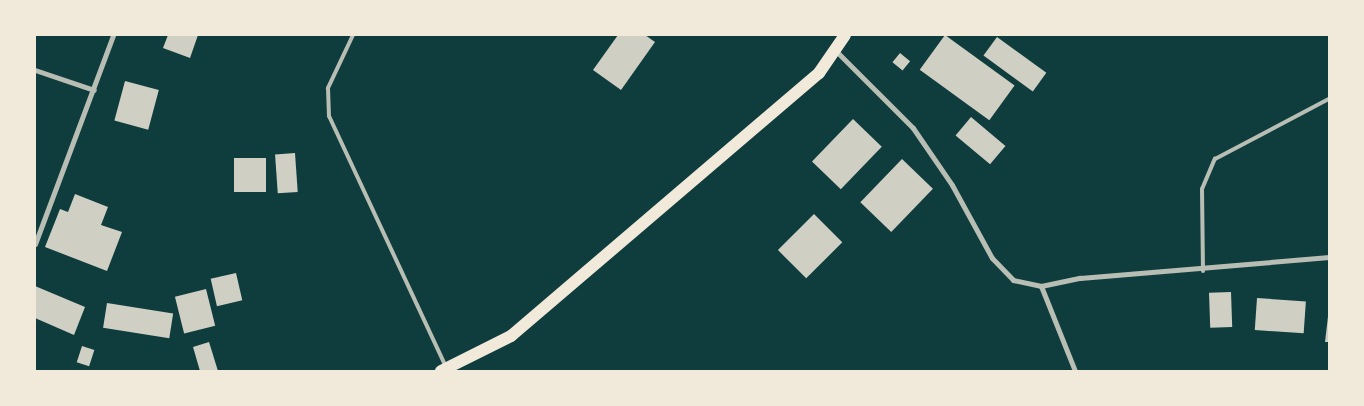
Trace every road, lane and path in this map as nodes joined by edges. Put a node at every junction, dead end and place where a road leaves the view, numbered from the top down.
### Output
1 (113, 35) edge
2 (353, 35) edge
3 (845, 35) edge
4 (835, 50) junction
5 (35, 70) edge
6 (94, 90) junction
7 (1329, 99) edge
8 (35, 244) edge
9 (1329, 257) edge
10 (1203, 270) junction
11 (1041, 286) junction
12 (444, 370) edge
13 (1076, 371) edge

1 - 6 street
2 - 12 lane
3 - 4 main road
4 - 11 street
4 - 12 main road
5 - 6 street
6 - 8 street
7 - 10 lane
9 - 10 street
10 - 11 street
11 - 13 street

